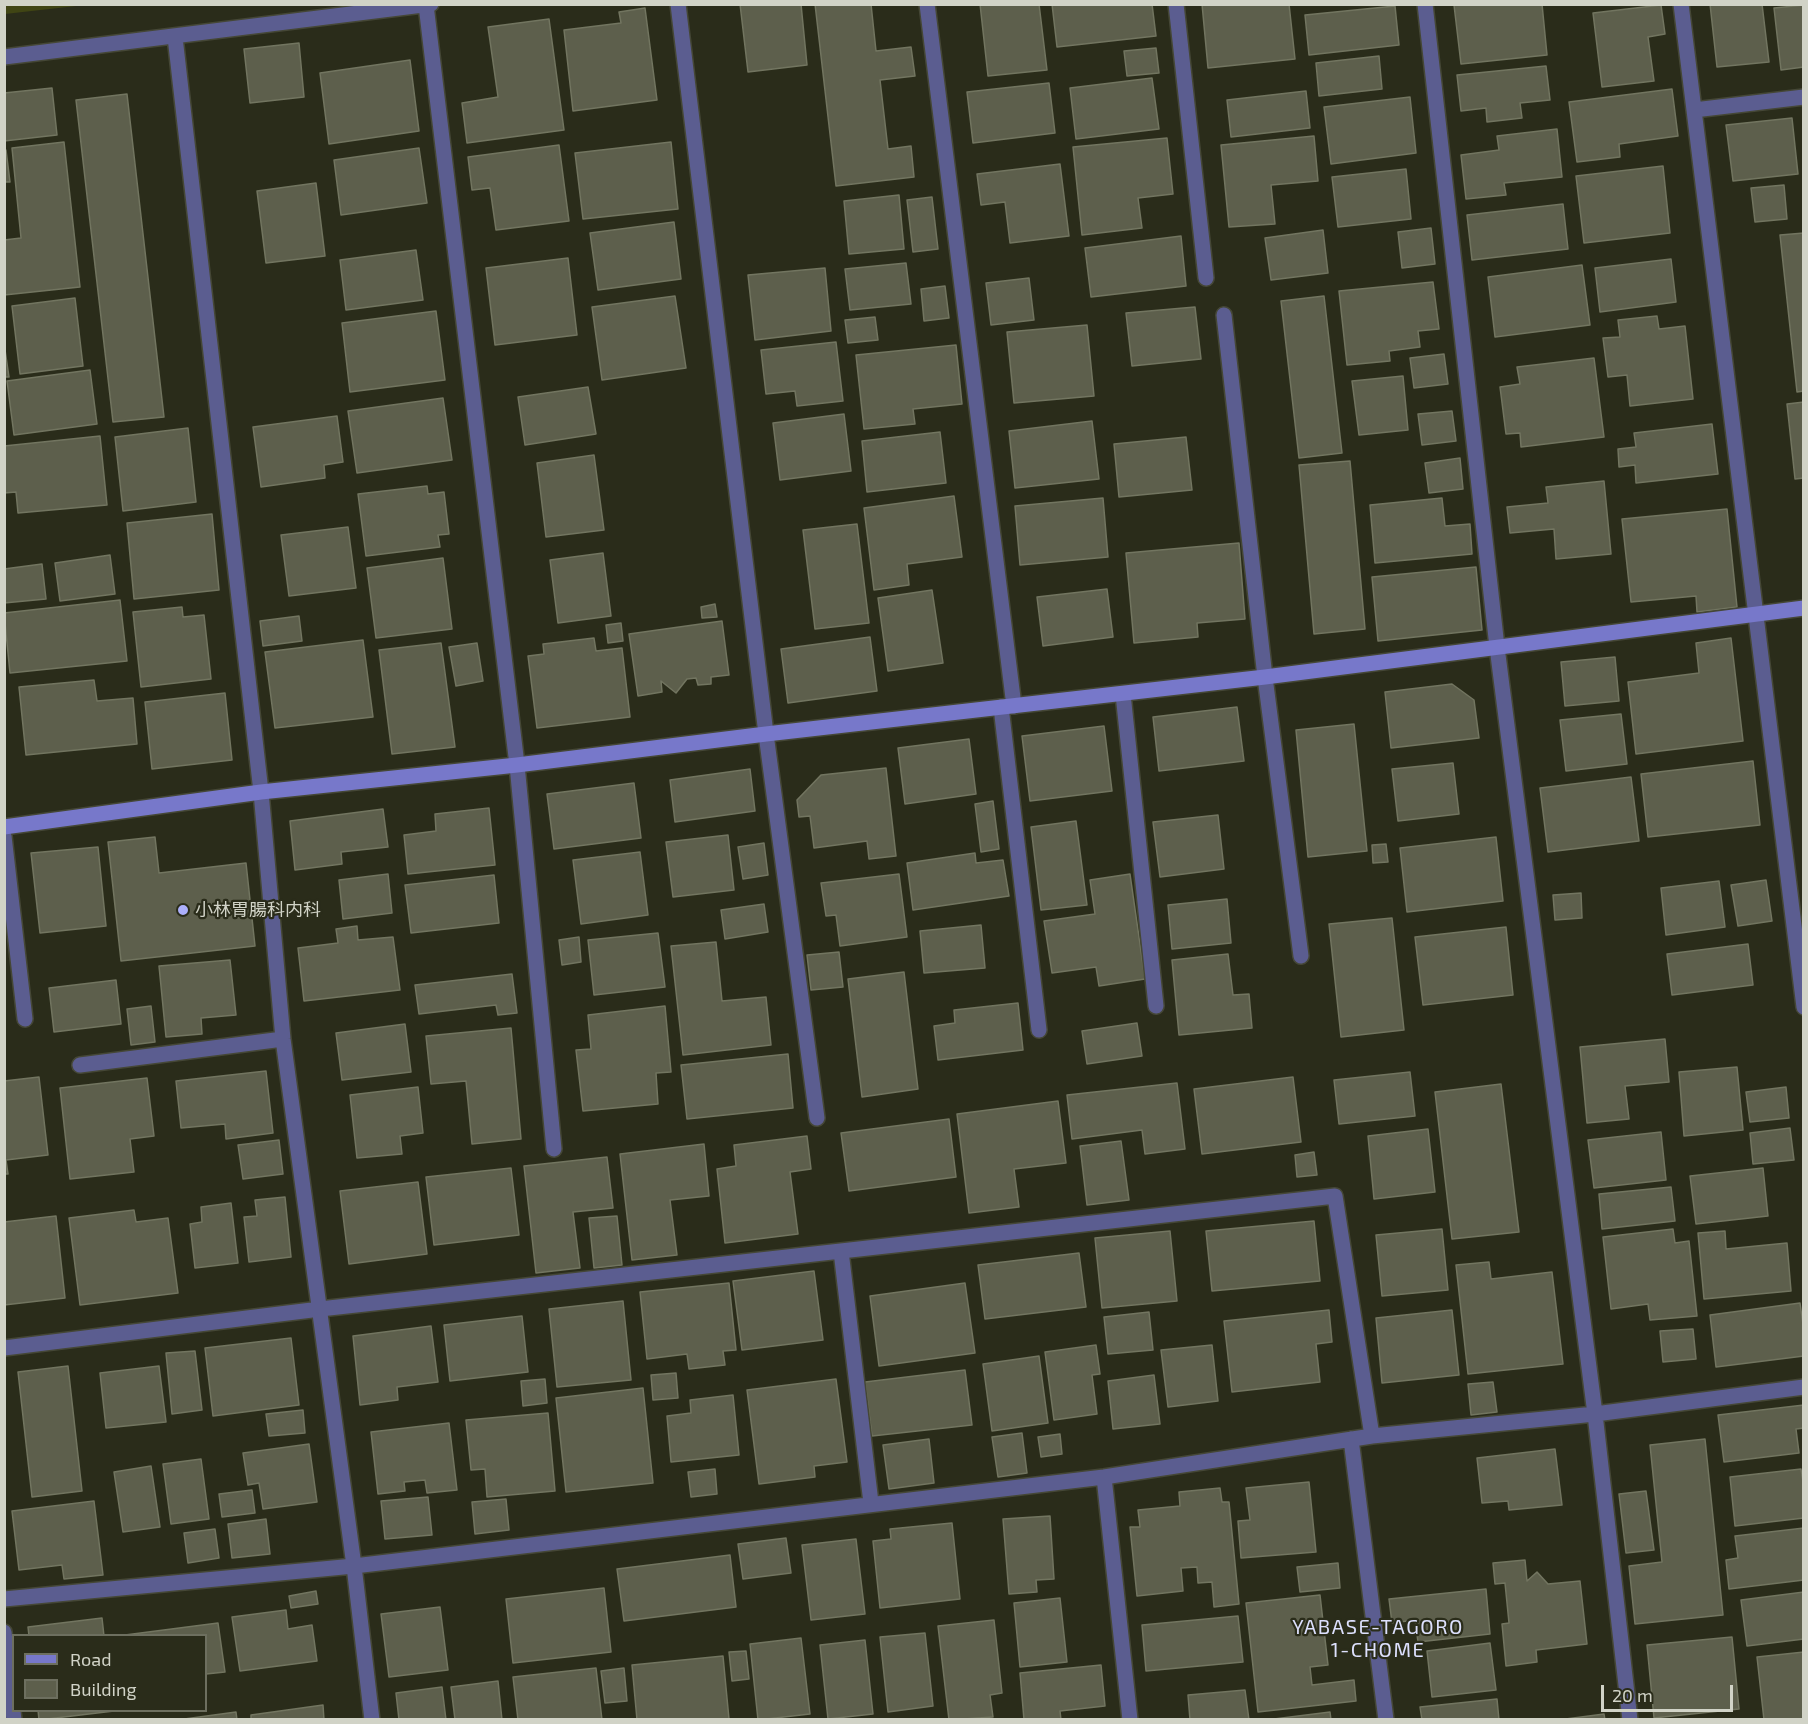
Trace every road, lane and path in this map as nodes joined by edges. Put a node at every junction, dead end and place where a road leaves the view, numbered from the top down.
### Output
1 (431, 4) edge
2 (678, 4) edge
3 (927, 4) edge
4 (1176, 4) edge
5 (1425, 4) edge
6 (1681, 4) edge
7 (426, 5) edge
8 (175, 37) junction
9 (4, 57) edge
10 (1803, 97) edge
11 (1694, 110) junction
12 (1206, 278) dead end
13 (1224, 315) dead end
14 (1803, 608) edge
15 (1755, 614) junction
16 (1497, 647) junction
17 (1265, 677) junction
18 (1123, 694) junction
19 (1007, 706) junction
20 (766, 734) junction
21 (517, 765) junction
22 (261, 792) junction
23 (4, 827) edge
24 (4, 836) edge
25 (1301, 956) dead end
26 (1156, 1006) dead end
27 (1803, 1007) edge
28 (25, 1019) dead end
29 (1039, 1030) dead end
30 (284, 1039) junction
31 (80, 1065) dead end
32 (816, 1118) dead end
33 (554, 1149) dead end
34 (841, 1251) junction
35 (320, 1309) junction
36 (4, 1348) edge
37 (1803, 1387) edge
38 (1595, 1414) junction
39 (1372, 1436) junction
40 (1351, 1439) junction
41 (1104, 1477) junction
42 (871, 1503) junction
43 (354, 1566) junction
44 (4, 1599) edge
45 (4, 1632) edge
46 (12, 1702) edge
47 (372, 1719) edge
48 (1130, 1719) edge
49 (1386, 1719) edge
50 (1630, 1719) edge

1 - 7 street
2 - 20 street
3 - 19 street
4 - 12 street
5 - 16 street
6 - 11 street
7 - 8 street
7 - 21 street
8 - 9 street
8 - 22 street
10 - 11 street
11 - 15 street
13 - 17 street
14 - 15 street
15 - 16 street
15 - 27 street
16 - 17 street
16 - 38 street
17 - 18 street
17 - 25 street
18 - 19 street
18 - 26 street
19 - 20 street
19 - 29 street
20 - 21 street
20 - 32 street
21 - 22 street
21 - 33 street
22 - 23 street
22 - 30 street
24 - 28 street
30 - 31 street
30 - 35 street
34 - 35 street
34 - 39 street
34 - 42 street
35 - 36 street
35 - 43 street
37 - 38 street
38 - 39 street
38 - 50 street
39 - 40 street
40 - 41 street
40 - 49 street
41 - 42 street
41 - 48 street
42 - 43 street
43 - 44 street
43 - 47 street
45 - 46 street

